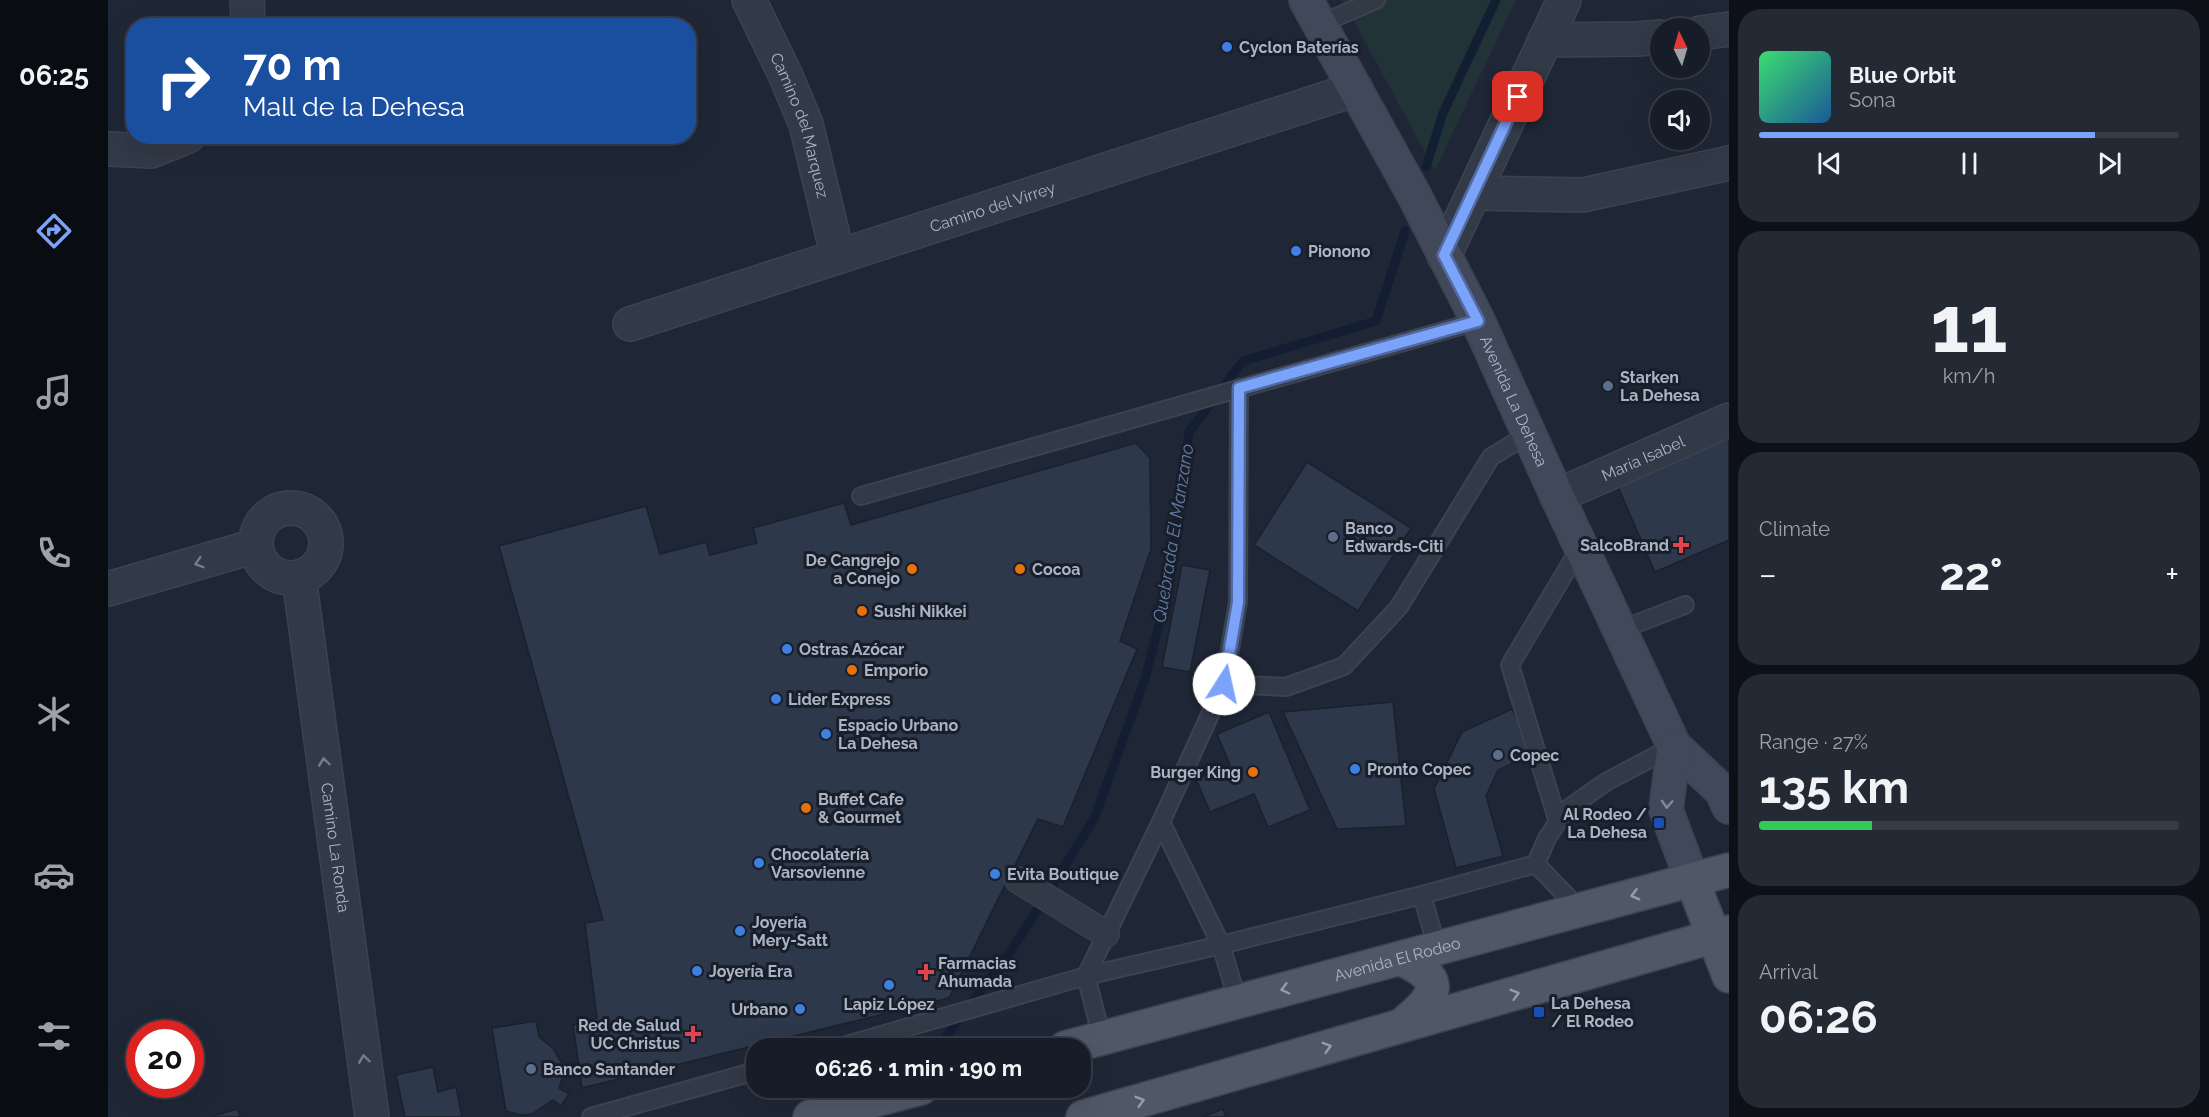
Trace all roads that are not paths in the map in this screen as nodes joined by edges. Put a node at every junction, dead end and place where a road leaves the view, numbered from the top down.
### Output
1 (749, 0) edge
2 (1376, 0) edge
3 (1564, 0) edge
4 (1313, 12) edge
5 (1729, 29) edge
6 (1710, 32) edge
7 (1650, 38) edge
8 (1545, 40) junction
9 (1356, 89) junction
10 (168, 144) edge
11 (123, 145) edge
12 (1729, 163) edge
13 (1474, 193) junction
14 (1444, 255) junction
15 (838, 257) junction
16 (1478, 321) junction
17 (630, 324) dead end
18 (1236, 389) junction
19 (1729, 420) edge
20 (1529, 434) junction
21 (861, 496) dead end
22 (1557, 496) junction
23 (255, 546) junction
24 (1581, 546) junction
25 (299, 577) junction
26 (108, 590) edge
27 (1685, 604) dead end
28 (1620, 630) junction
29 (1224, 684) junction
30 (1674, 746) junction
31 (1729, 807) edge
32 (1161, 822) junction
33 (1558, 822) junction
34 (1536, 864) junction
35 (1729, 870) edge
36 (1692, 880) junction
37 (1036, 891) dead end
38 (1422, 895) junction
39 (1580, 910) junction
40 (1106, 934) junction
41 (1721, 934) edge
42 (1221, 945) junction
43 (1437, 948) junction
44 (1401, 958) junction
45 (1086, 976) junction
46 (1729, 976) edge
47 (1238, 1002) junction
48 (1400, 1026) junction
49 (872, 1038) edge
50 (1102, 1038) junction
51 (1091, 1041) edge
52 (746, 1074) edge
53 (883, 1098) edge
54 (372, 1117) edge
55 (591, 1117) edge
56 (810, 1117) edge
57 (1083, 1117) edge

1 - 15 street, Camino del Marquez
2 - 4 lane
3 - 8 street
4 - 9 main road, Avenida La Dehesa
5 - 6 street
7 - 8 street
8 - 13 street
9 - 14 main road, Avenida La Dehesa
9 - 15 street, Camino del Virrey
10 - 11 street
12 - 13 street
13 - 14 street
14 - 16 main road, Avenida La Dehesa
15 - 17 street, Camino del Virrey
16 - 18 lane
16 - 20 main road, Avenida La Dehesa
18 - 21 lane
18 - 29 lane
19 - 22 street, María Isabel
20 - 22 main road, Avenida La Dehesa
20 - 29 lane
22 - 24 main road, Avenida La Dehesa
23 - 25 street
23 - 25 street
23 -> 26 street
24 - 28 main road, Avenida La Dehesa
24 - 33 lane
54 -> 25 street, Camino La Ronda
27 - 28 lane
28 - 30 main road, Avenida La Dehesa
29 - 32 lane
30 - 31 main road, Avenida La Dehesa
30 - 33 lane
30 -> 36 main road
32 - 40 lane
32 - 42 lane
33 - 34 lane
34 - 38 lane
34 - 39 lane
35 - 36 main road, Avenida El Rodeo
36 -> 39 main road, Avenida El Rodeo
36 - 41 main road
37 - 40 street
38 - 42 lane
38 - 43 lane
39 - 43 main road, Avenida El Rodeo
40 - 45 lane
41 - 46 main road
48 -> 41 main road
42 - 45 lane
42 - 47 lane
43 - 44 main road, Avenida El Rodeo
44 -> 47 main road, Avenida El Rodeo
44 - 48 main road
45 - 49 lane
45 - 50 lane
47 - 50 main road, Avenida El Rodeo
57 -> 48 main road
50 - 51 main road, Avenida El Rodeo
52 - 55 lane
53 - 56 main road

